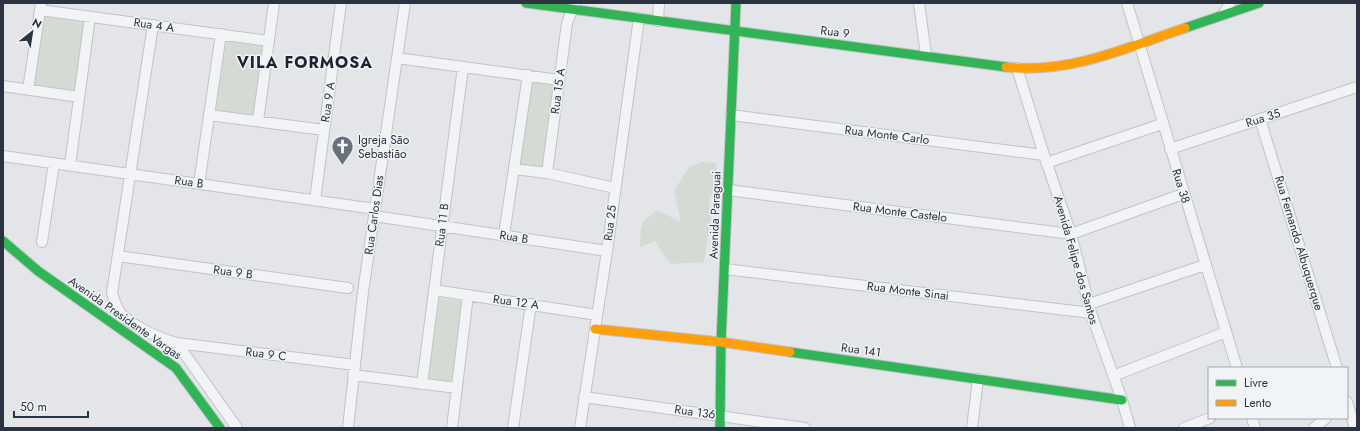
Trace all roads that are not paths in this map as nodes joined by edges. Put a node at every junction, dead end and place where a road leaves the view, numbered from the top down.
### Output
1 (274, 3) edge
2 (341, 3) edge
3 (405, 3) edge
4 (526, 3) edge
5 (659, 3) edge
6 (736, 3) edge
7 (919, 3) edge
8 (1127, 3) edge
9 (1230, 3) edge
10 (1259, 3) edge
11 (40, 7) edge
12 (574, 7) edge
13 (1223, 15) junction
14 (90, 17) junction
15 (639, 18) junction
16 (658, 20) junction
17 (153, 25) junction
18 (734, 31) junction
19 (221, 34) junction
20 (269, 40) junction
21 (1138, 43) junction
22 (926, 55) junction
23 (397, 58) junction
24 (463, 66) junction
25 (1017, 68) junction
26 (528, 75) junction
27 (560, 80) junction
28 (3, 86) edge
29 (1357, 87) edge
30 (28, 90) junction
31 (79, 97) junction
32 (209, 115) junction
33 (731, 115) junction
34 (1260, 119) junction
35 (258, 121) junction
36 (1162, 124) junction
37 (324, 130) junction
38 (1170, 149) junction
39 (3, 156) edge
40 (1045, 159) junction
41 (54, 163) junction
42 (70, 165) junction
43 (514, 169) junction
44 (547, 173) junction
45 (130, 174) junction
46 (199, 184) junction
47 (615, 188) junction
48 (728, 190) junction
49 (1183, 194) junction
50 (315, 200) junction
51 (374, 212) junction
52 (442, 226) junction
53 (1071, 234) junction
54 (504, 235) junction
55 (3, 241) edge
56 (42, 242) dead end
57 (607, 251) junction
58 (118, 256) junction
59 (1205, 265) junction
60 (725, 269) junction
61 (348, 288) dead end
62 (434, 290) junction
63 (468, 295) junction
64 (531, 304) junction
65 (1090, 309) junction
66 (597, 315) junction
67 (595, 329) junction
68 (1226, 332) junction
69 (720, 342) junction
70 (177, 343) junction
71 (1237, 367) edge
72 (1337, 367) edge
73 (354, 370) junction
74 (1113, 376) junction
75 (978, 379) junction
76 (422, 384) junction
77 (457, 388) junction
78 (584, 397) junction
79 (1122, 400) junction
80 (1348, 405) edge
81 (720, 416) junction
82 (1208, 419) edge
83 (1325, 419) edge
84 (220, 428) edge
85 (237, 428) edge
86 (348, 428) edge
87 (452, 428) edge
88 (514, 428) edge
89 (580, 428) edge
90 (720, 428) edge
91 (805, 428) edge
92 (972, 428) edge
93 (1130, 428) edge
94 (1184, 428) edge
95 (1314, 428) edge
96 (1355, 428) edge

1 - 20 street
2 - 37 street, Rua 9 A
3 - 23 street, Rua Carlos Dias
4 - 12 street, Rua 9
5 - 16 street
6 - 18 street, Avenida Paraguai
7 - 22 street
8 - 21 street, Rua 38
9 - 13 street
10 - 13 street, Rua 9
11 - 14 street, Rua 4 A
11 - 30 street
12 - 15 street, Rua 9
12 - 27 street, Rua 15 A
13 - 21 street, Rua 9
14 - 17 street, Rua 4 A
14 - 31 street
15 - 16 street, Rua 9
15 - 47 street, Rua 25
16 - 18 street, Rua 9
17 - 19 street, Rua 4 A
17 - 45 street
18 - 22 street, Rua 9
18 - 33 street, Avenida Paraguai
19 - 20 street, Rua 4 A
19 - 32 street
20 - 35 street
21 - 25 street, Rua 9
21 - 36 street, Rua 38
22 - 25 street, Rua 9
23 - 24 street
23 - 51 street, Rua Carlos Dias
24 - 26 street
24 - 52 street, Rua 11 B
25 - 40 street, Avenida Felipe dos Santos
26 - 27 street
26 - 43 street
27 - 44 street, Rua 15 A
28 - 30 street
29 - 34 street, Rua 35
30 - 31 street
31 - 42 street
32 - 35 street
32 - 46 street
33 - 40 street, Rua Monte Carlo
33 - 48 street, Avenida Paraguai
34 - 38 street, Rua 35
34 - 72 street, Rua Fernando Albuquerque
35 - 37 street
36 - 38 street, Rua 38
36 - 40 street, Rua Monte Carlo
37 - 50 street, Rua 9 A
38 - 49 street, Rua 38
39 - 41 street, Rua B
40 - 53 street, Avenida Felipe dos Santos
41 - 42 street, Rua B
41 - 56 street
42 - 45 street, Rua B
43 - 44 street
43 - 54 street
44 - 47 street
45 - 46 street, Rua B
45 - 58 street
46 - 50 street, Rua B
47 - 57 street, Rua 25
48 - 53 street, Rua Monte Castelo
48 - 60 street, Avenida Paraguai
49 - 53 street
49 - 59 street, Rua 38
50 - 51 street, Rua B
51 - 52 street, Rua B
51 - 73 street, Rua Carlos Dias
52 - 54 street, Rua B
52 - 62 street, Rua 11 B
53 - 65 street, Avenida Felipe dos Santos
54 - 57 street, Rua B
55 - 84 street, Avenida Presidente Vargas
57 - 66 street, Rua 25
58 - 61 street, Rua 9 B
58 - 70 street, Rua 9 C
59 - 65 street
59 - 68 street, Rua 38
60 - 65 street, Rua Monte Sinai
60 - 69 street, Avenida Paraguai
62 - 63 street, Rua 12 A
62 - 76 street, Rua 11 B
63 - 64 street, Rua 12 A
63 - 77 street
64 - 66 street, Rua 12 A
64 - 88 street
65 - 74 street, Avenida Felipe dos Santos
66 - 67 street, Rua 25
67 - 69 street, Rua 141
67 - 78 street, Rua 25
68 - 71 street, Rua 38
68 - 74 street
69 - 75 street, Rua 141
69 - 81 street, Avenida Paraguai
70 - 73 street, Rua 9 C
70 - 85 street
73 - 76 street, Rua 9 C
73 - 86 street, Rua Carlos Dias
74 - 79 street, Avenida Felipe dos Santos
75 - 79 street, Rua 141
75 - 92 street
76 - 77 street, Rua 9 C
77 - 87 street
78 - 81 street, Rua 136
78 - 89 street, Rua 25
79 - 93 street, Avenida Felipe dos Santos
80 - 96 street
81 - 90 street, Avenida Paraguai
81 - 91 street, Rua 136
82 - 94 street
83 - 95 street

